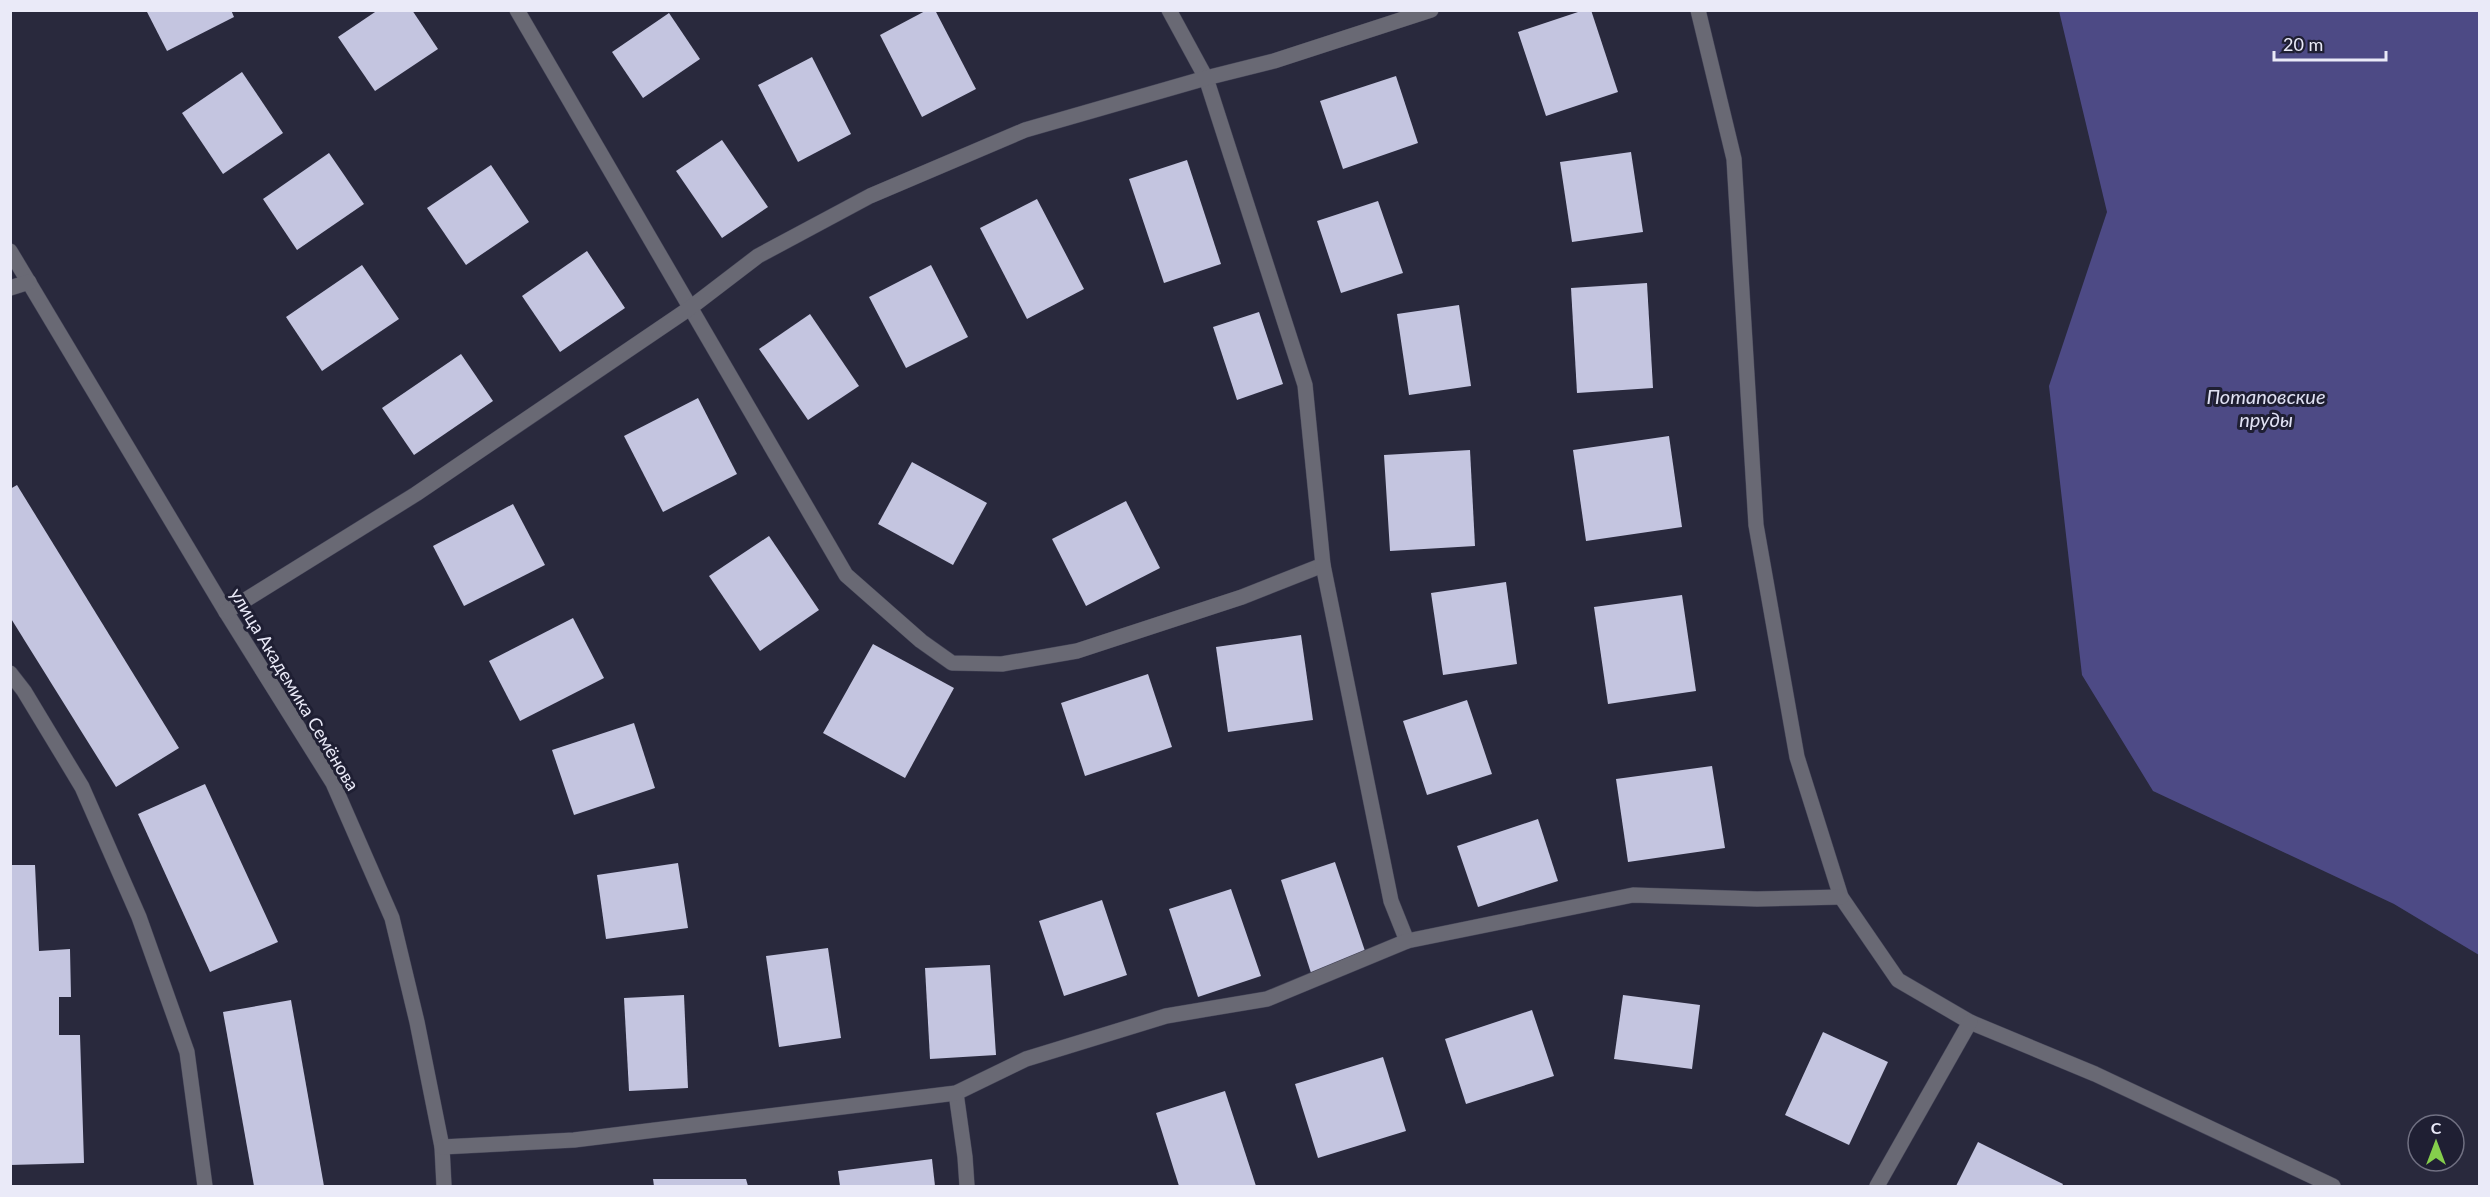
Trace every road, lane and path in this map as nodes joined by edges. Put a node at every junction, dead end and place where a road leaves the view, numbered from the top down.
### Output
1 (517, 10) edge
2 (1169, 10) edge
3 (1431, 10) edge
4 (1698, 10) edge
5 (1206, 78) junction
6 (10, 251) edge
7 (29, 282) junction
8 (10, 288) edge
9 (690, 308) junction
10 (1323, 565) junction
11 (226, 612) junction
12 (10, 673) edge
13 (1841, 897) junction
14 (1407, 941) junction
15 (1970, 1022) junction
16 (956, 1093) junction
17 (442, 1147) junction
18 (205, 1186) edge
19 (444, 1186) edge
20 (966, 1186) edge
21 (1877, 1186) edge
22 (2333, 1186) edge

1 - 9 street
2 - 5 street
3 - 5 street
4 - 13 street
5 - 9 street
5 - 10 street
6 - 7 street, улица Академика Семёнова
7 - 8 street
7 - 11 street, улица Академика Семёнова
9 - 10 street
9 - 11 street
10 - 14 street
11 - 17 street, улица Академика Семёнова
12 - 18 street
13 - 14 street
13 - 15 street
14 - 16 street
15 - 21 street
15 - 22 street
16 - 17 street
16 - 20 street
17 - 19 street, улица Академика Семёнова

